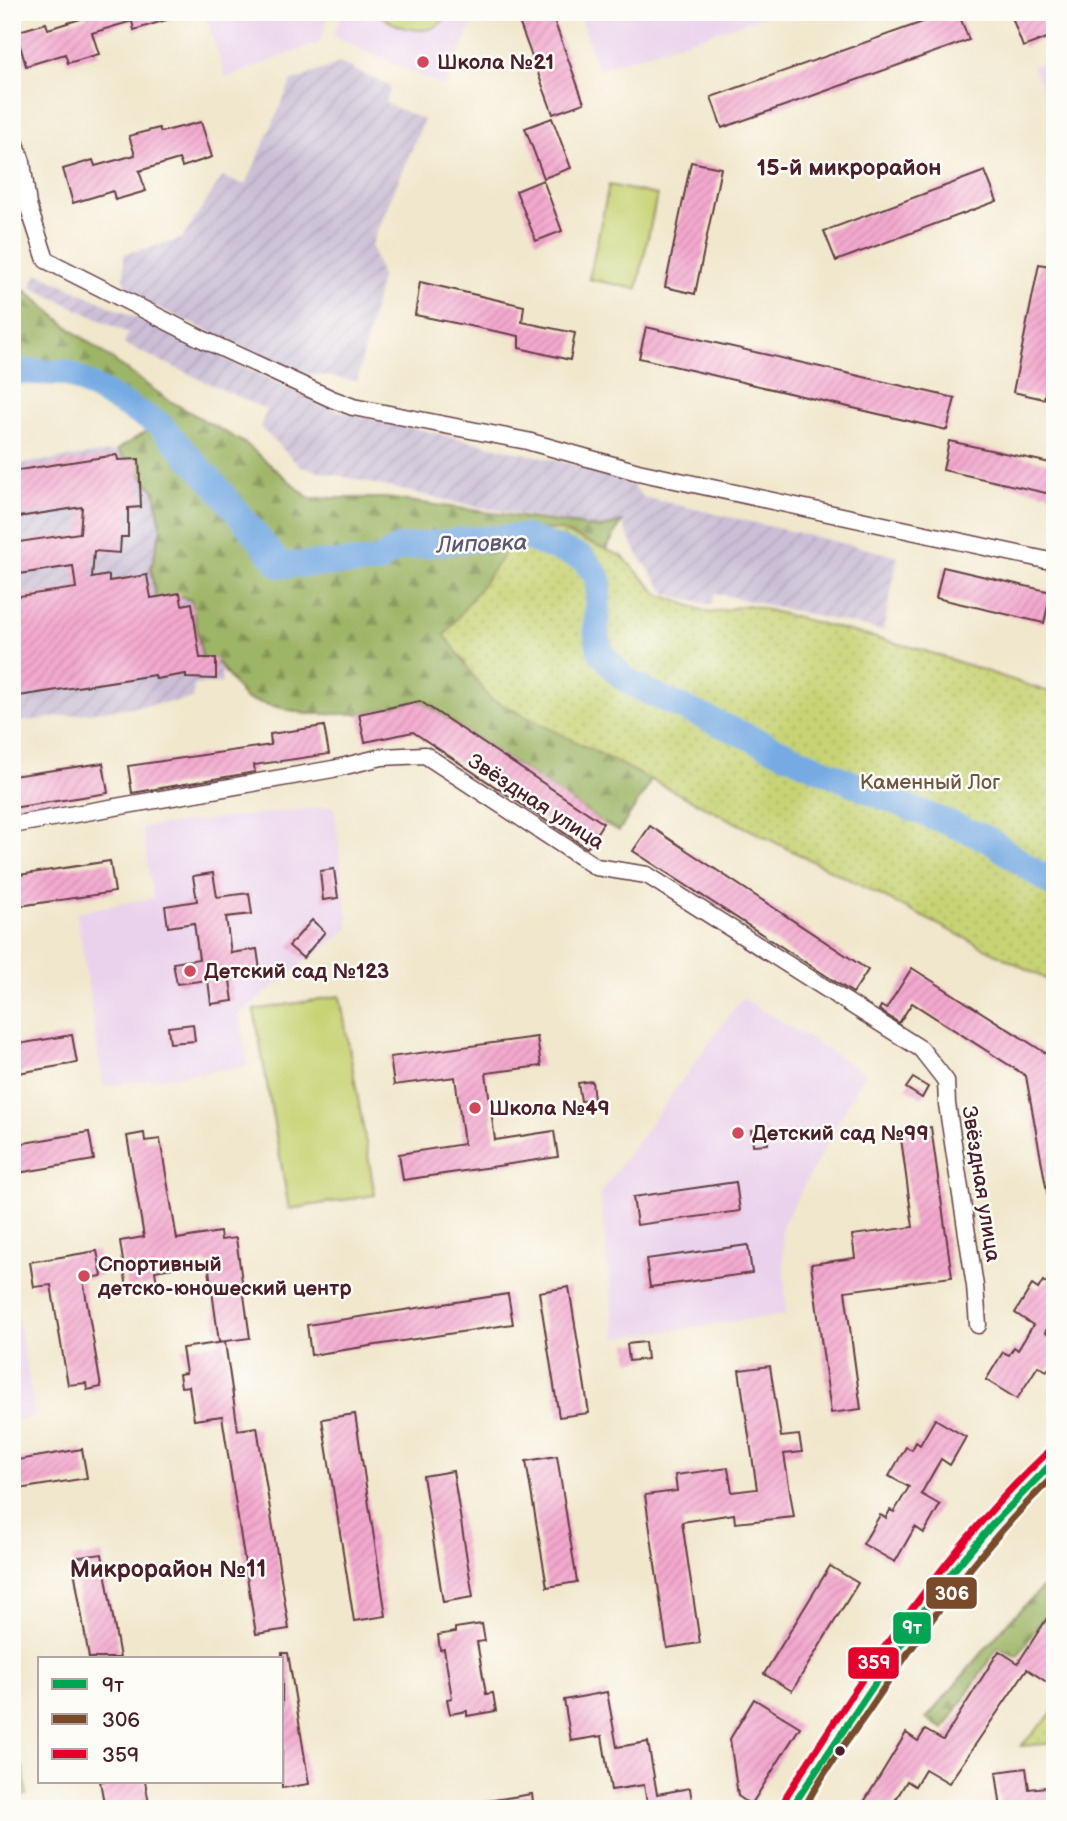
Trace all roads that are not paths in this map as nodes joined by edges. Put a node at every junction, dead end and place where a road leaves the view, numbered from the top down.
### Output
1 (12, 132) edge
2 (20, 206) edge
3 (1055, 562) edge
4 (12, 825) edge
5 (978, 1325) dead end
6 (1055, 1460) edge
7 (792, 1806) edge

1 - 2 street
2 - 3 street
4 - 5 street, Звёздная улица
6 - 7 main road

